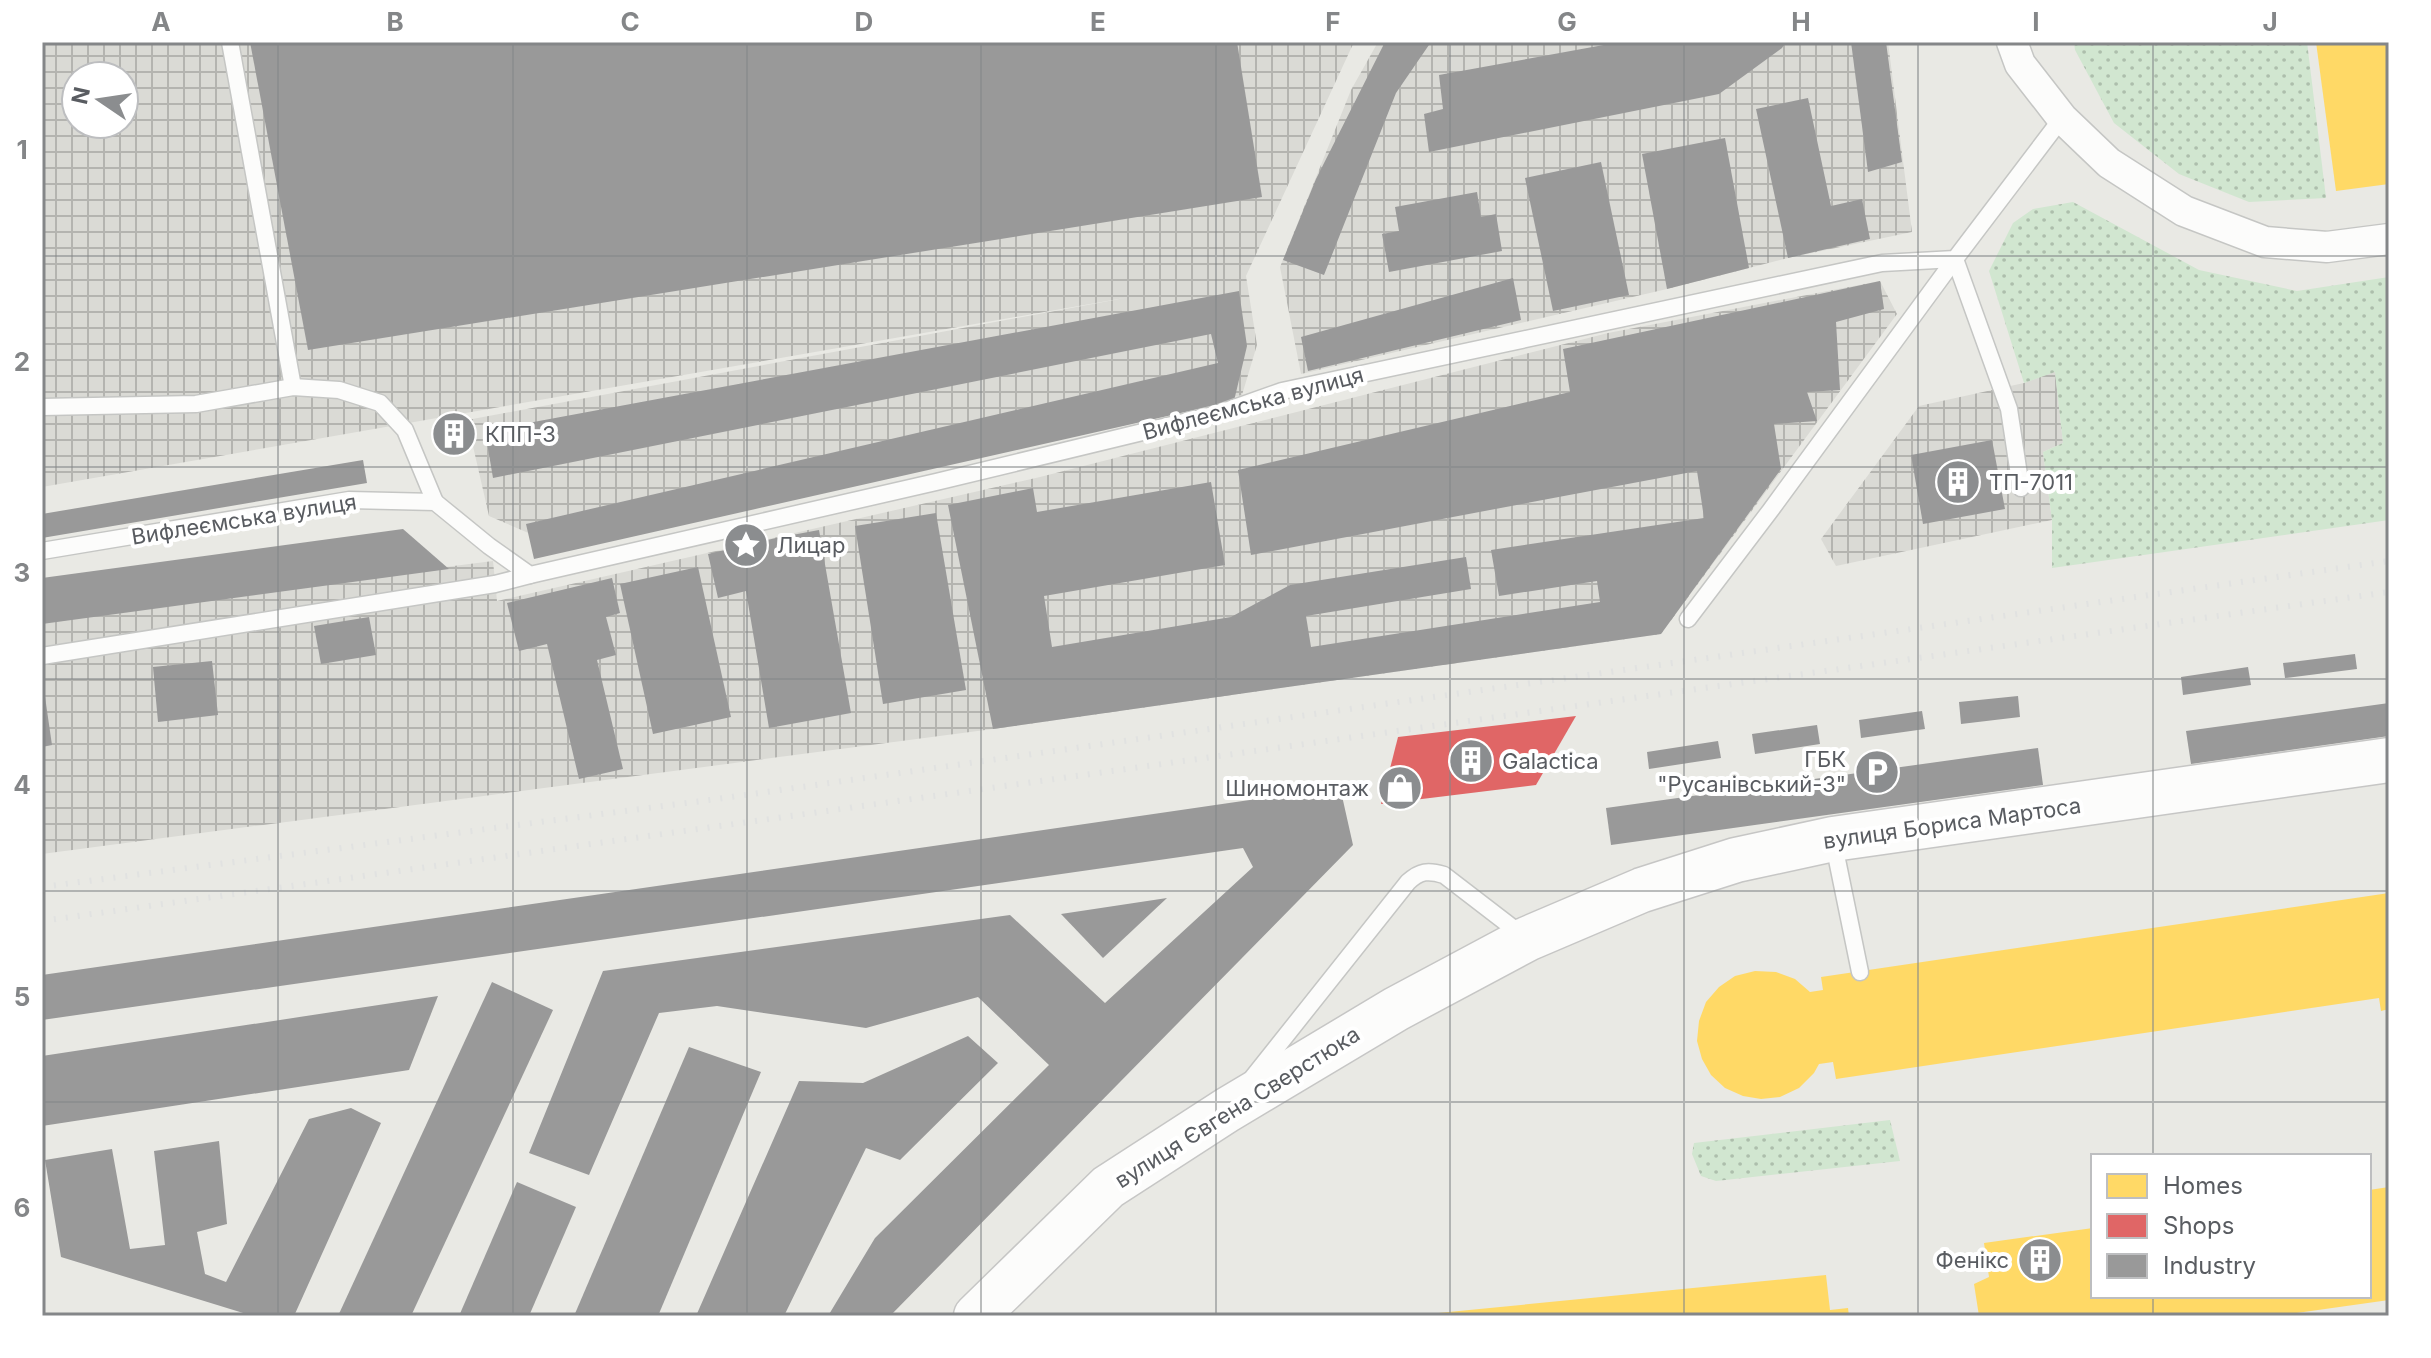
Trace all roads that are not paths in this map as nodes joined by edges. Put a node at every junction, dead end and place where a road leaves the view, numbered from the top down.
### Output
1 (230, 42) edge
2 (2012, 42) edge
3 (2062, 118) junction
4 (2389, 239) edge
5 (1955, 259) junction
6 (293, 387) junction
7 (42, 407) edge
8 (2021, 488) dead end
9 (435, 502) junction
10 (42, 551) edge
11 (530, 575) junction
12 (1688, 619) dead end
13 (42, 656) edge
14 (2389, 760) edge
15 (1833, 839) junction
16 (1527, 939) junction
17 (1860, 972) dead end
18 (1227, 1110) junction
19 (976, 1316) edge

1 - 6 lane
2 - 3 street
3 - 4 street
3 - 5 lane
5 - 8 lane
5 - 11 lane, Вифлеємська вулиця
5 - 12 lane
6 - 7 lane
6 - 9 lane
9 - 10 lane, Вифлеємська вулиця
9 - 11 lane
11 - 13 lane, Вифлеємська вулиця
14 - 15 main road, вулиця Бориса Мартоса
15 - 16 main road, вулиця Бориса Мартоса
15 - 17 lane
16 - 18 main road, вулиця Євгена Сверстюка
16 - 18 lane
18 - 19 main road, вулиця Євгена Сверстюка

